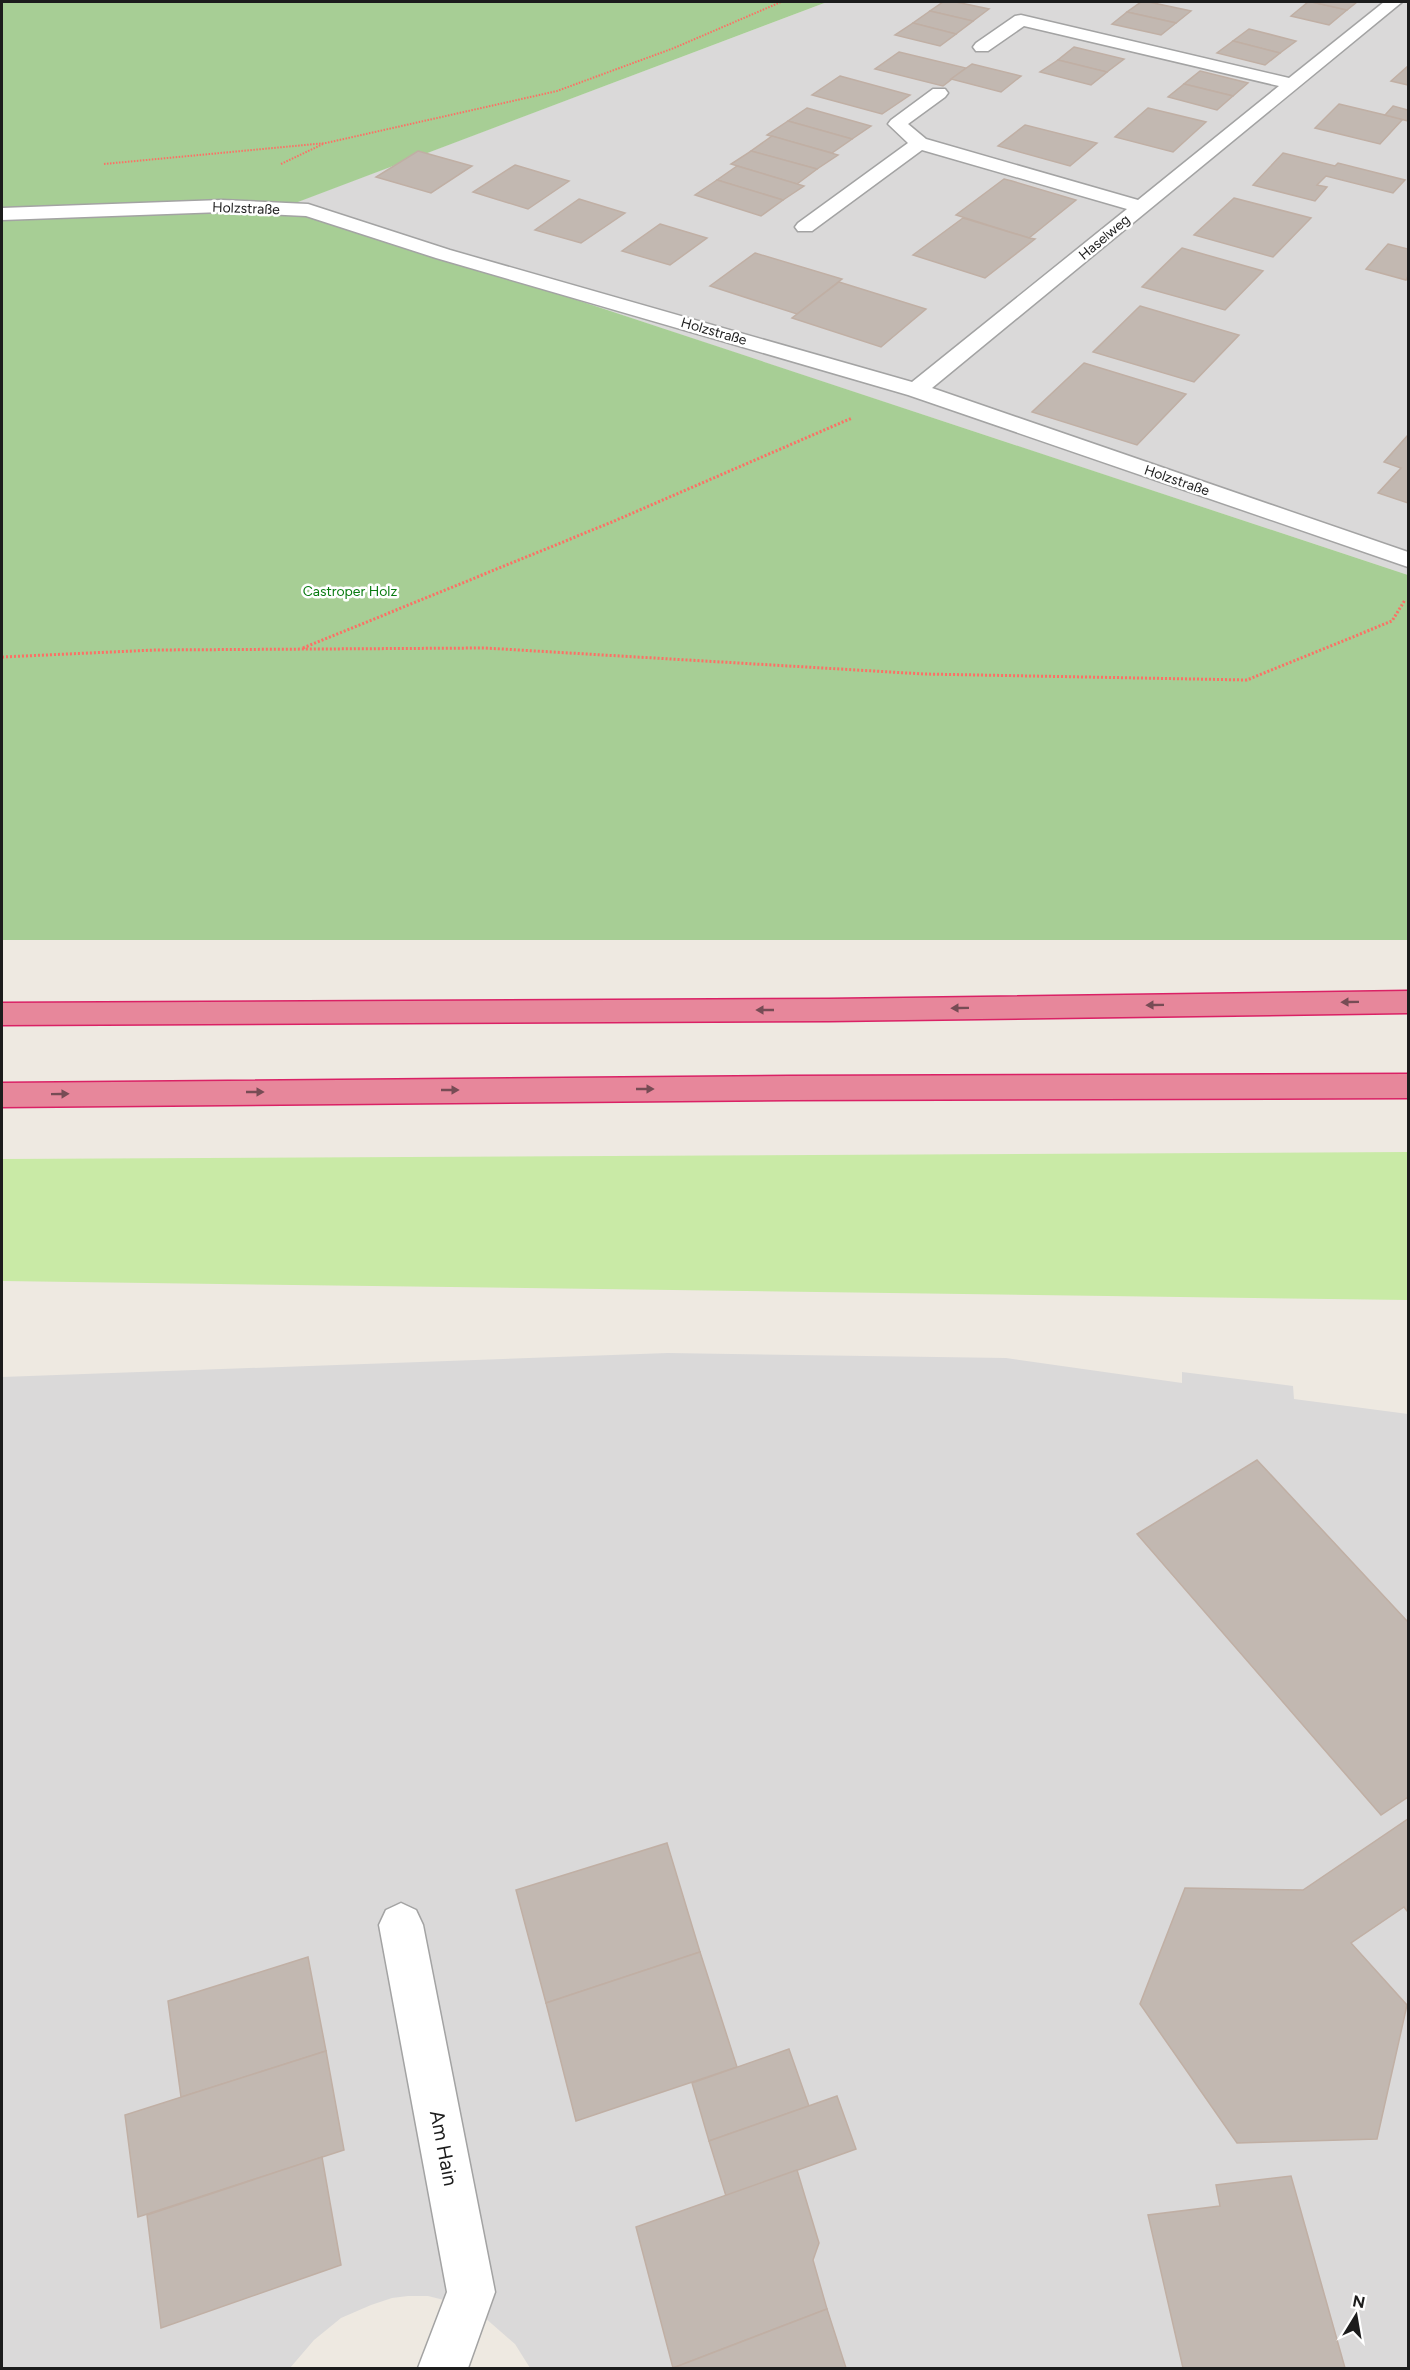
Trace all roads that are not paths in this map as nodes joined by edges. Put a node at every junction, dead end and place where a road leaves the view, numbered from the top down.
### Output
1 (1394, 2) edge
2 (1039, 8) dead end
3 (1021, 20) junction
4 (982, 47) dead end
5 (1292, 84) junction
6 (939, 93) dead end
7 (919, 143) junction
8 (1140, 207) junction
9 (2, 214) edge
10 (805, 227) dead end
11 (916, 390) junction
12 (1408, 560) edge
13 (1408, 1002) edge
14 (2, 1014) edge
15 (1408, 1086) edge
16 (2, 1095) edge
17 (401, 1925) dead end
18 (443, 2368) edge

1 - 5 street, Haselweg
2 - 3 street
3 - 4 street
3 - 5 street
5 - 8 street, Haselweg
6 - 7 street
7 - 8 street
7 - 10 street
8 - 11 street, Haselweg
9 - 11 street, Holzstraße
11 - 12 street, Holzstraße
13 -> 14 highway
16 -> 15 highway
17 - 18 street, Am Hain

